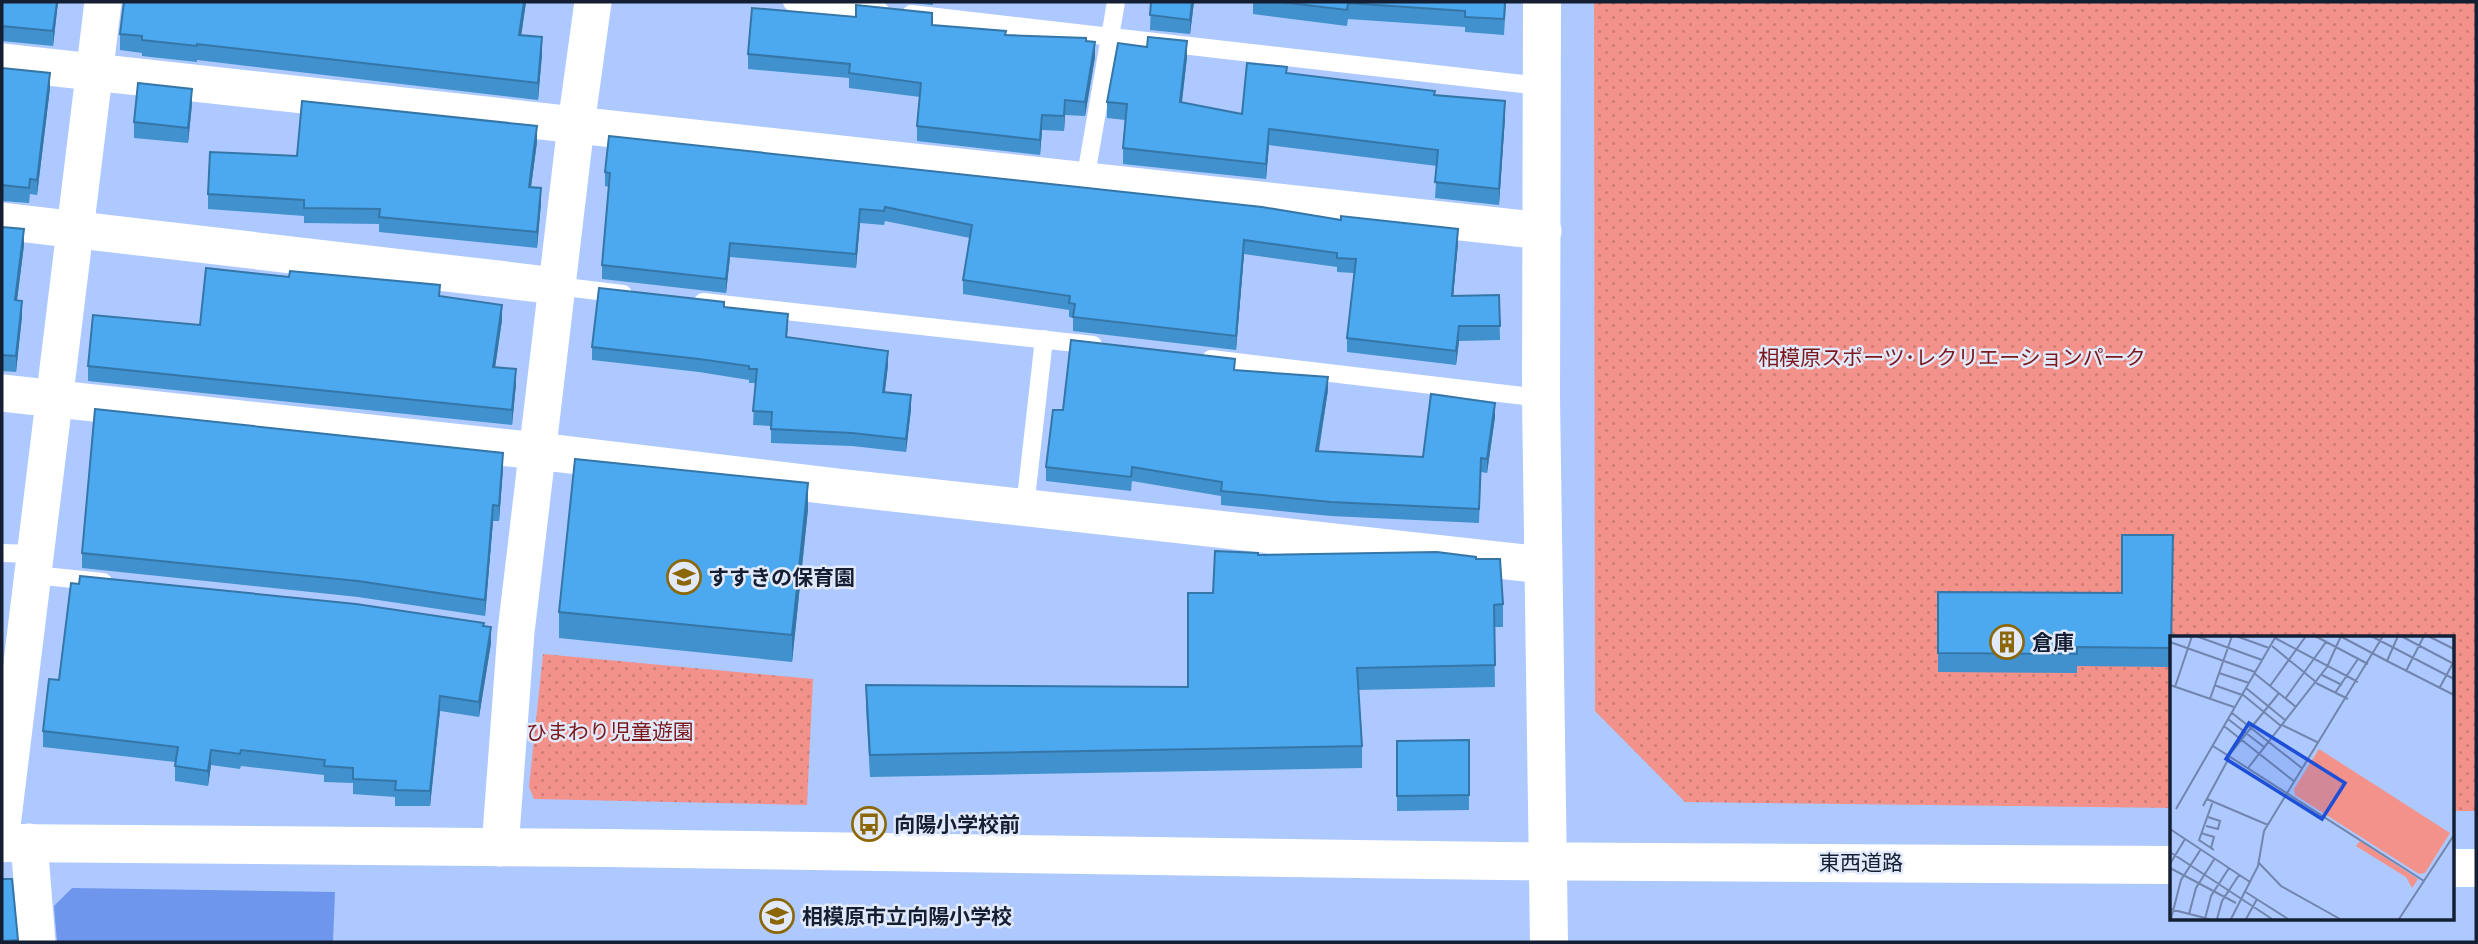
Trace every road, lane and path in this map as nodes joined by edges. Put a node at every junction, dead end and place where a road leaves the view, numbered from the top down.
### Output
1 (103, 2) edge
2 (593, 2) edge
3 (793, 2) edge
4 (1116, 2) edge
5 (1542, 2) edge
6 (949, 10) edge
7 (1108, 37) junction
8 (2, 62) edge
9 (94, 72) junction
10 (1540, 86) junction
11 (576, 125) junction
12 (1085, 181) junction
13 (2, 221) edge
14 (75, 230) junction
15 (1543, 231) junction
16 (557, 286) junction
17 (640, 296) edge
18 (682, 300) edge
19 (1044, 339) junction
20 (1113, 348) edge
21 (1196, 357) edge
22 (2, 393) edge
23 (1541, 398) junction
24 (54, 400) junction
25 (537, 451) junction
26 (1025, 507) junction
27 (24, 560) edge
28 (1543, 565) junction
29 (115, 583) edge
30 (9, 717) edge
31 (11, 837) edge
32 (500, 848) junction
33 (1550, 859) junction
34 (2170, 865) edge
35 (2454, 868) edge
36 (2476, 868) edge
37 (37, 942) edge
38 (1549, 942) edge

1 - 9 street
2 - 11 street
3 - 6 lane
4 - 7 lane
5 - 10 street
6 - 7 lane
7 - 10 lane
7 - 12 lane
8 - 9 street
9 - 11 street
9 - 14 street
10 - 15 street
11 - 12 street
11 - 16 street
12 - 15 street
13 - 14 street
14 - 16 street
14 - 24 street
15 - 23 street
16 - 17 lane
16 - 25 street
18 - 19 lane
19 - 20 lane
19 - 26 lane
21 - 23 lane
22 - 24 street
23 - 28 street
24 - 25 street
24 - 27 street
25 - 26 street
25 - 32 street
26 - 28 street
27 - 29 lane
27 - 30 street
28 - 33 street
30 - 31 street
31 - 32 street, 東西道路
31 - 37 street
32 - 33 street, 東西道路
33 - 34 street, 東西道路
33 - 38 street
35 - 36 street

